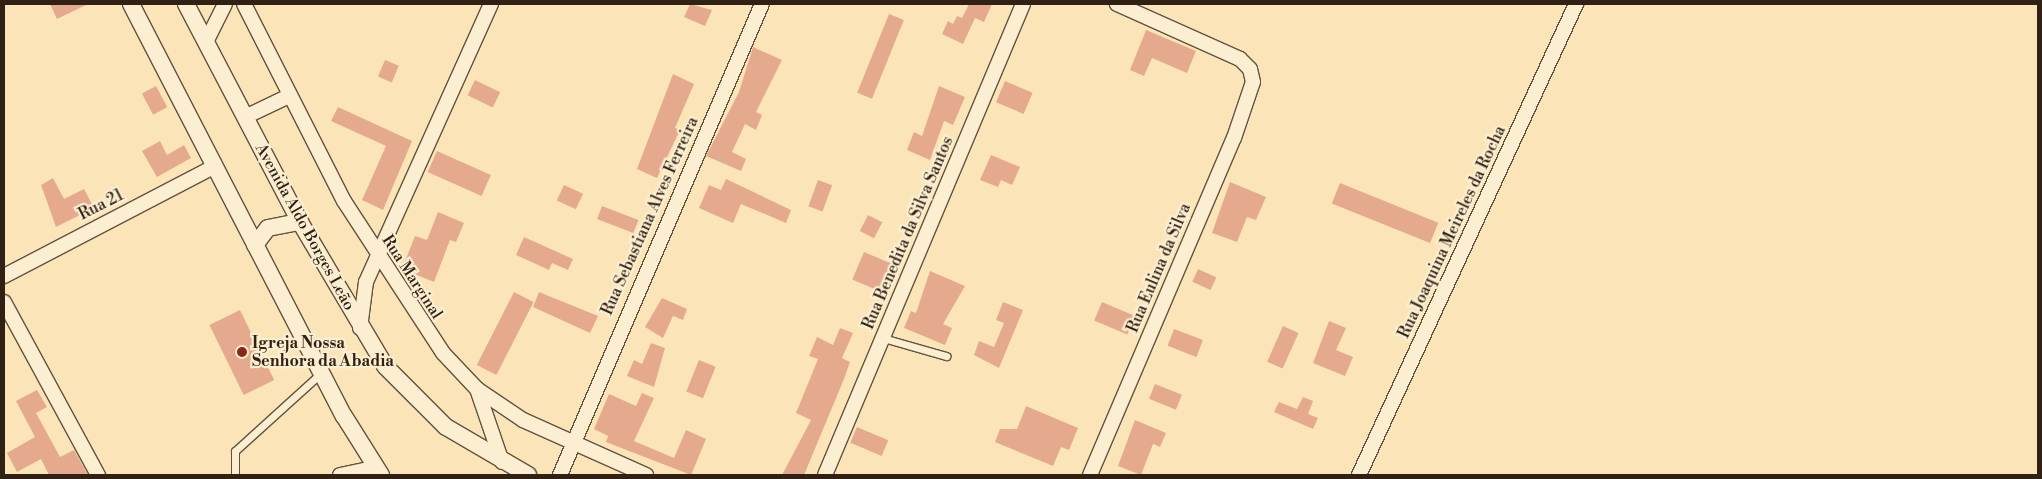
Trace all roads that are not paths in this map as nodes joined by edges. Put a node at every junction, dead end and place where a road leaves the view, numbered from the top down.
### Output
1 (131, 4) edge
2 (186, 4) edge
3 (224, 4) edge
4 (244, 4) edge
5 (491, 4) edge
6 (762, 4) edge
7 (1022, 4) edge
8 (1117, 4) edge
9 (1576, 4) edge
10 (206, 42) junction
11 (289, 96) junction
12 (245, 117) junction
13 (215, 166) junction
14 (300, 222) junction
15 (255, 245) junction
16 (379, 258) junction
17 (4, 276) edge
18 (4, 302) edge
19 (360, 328) junction
20 (883, 338) junction
21 (946, 356) dead end
22 (322, 373) junction
23 (477, 389) junction
24 (571, 443) junction
25 (502, 462) junction
26 (378, 472) edge
27 (98, 475) edge
28 (235, 475) edge
29 (340, 475) edge
30 (528, 475) edge
31 (560, 475) edge
32 (646, 475) edge
33 (825, 475) edge
34 (1090, 475) edge
35 (1359, 475) edge

1 - 13 street
2 - 10 street, Avenida Aldo Borges Leão
3 - 10 street
4 - 11 street, Rua Marginal
5 - 16 street
6 - 24 street, Rua Sebastiana Alves Ferreira
7 - 20 street, Rua Benedita da Silva Santos
8 - 34 street, Rua Eulina da Silva
9 - 35 street, Rua Joaquina Meireles da Rocha
10 - 12 street, Avenida Aldo Borges Leão
11 - 12 street
11 - 16 street, Rua Marginal
12 - 14 street, Avenida Aldo Borges Leão
13 - 15 street
13 - 17 street, Rua 21
14 - 15 street
14 - 19 street, Avenida Aldo Borges Leão
15 - 22 street
16 - 19 street
16 - 23 street, Rua Marginal
18 - 27 street
19 - 25 street, Avenida Aldo Borges Leão
20 - 21 lane
20 - 33 street, Rua Benedita da Silva Santos
22 - 26 street
22 - 28 lane
23 - 24 street, Rua Marginal
23 - 25 street
24 - 31 street, Rua Sebastiana Alves Ferreira
24 - 32 street, Rua Marginal
25 - 30 street, Avenida Aldo Borges Leão
26 - 29 street

